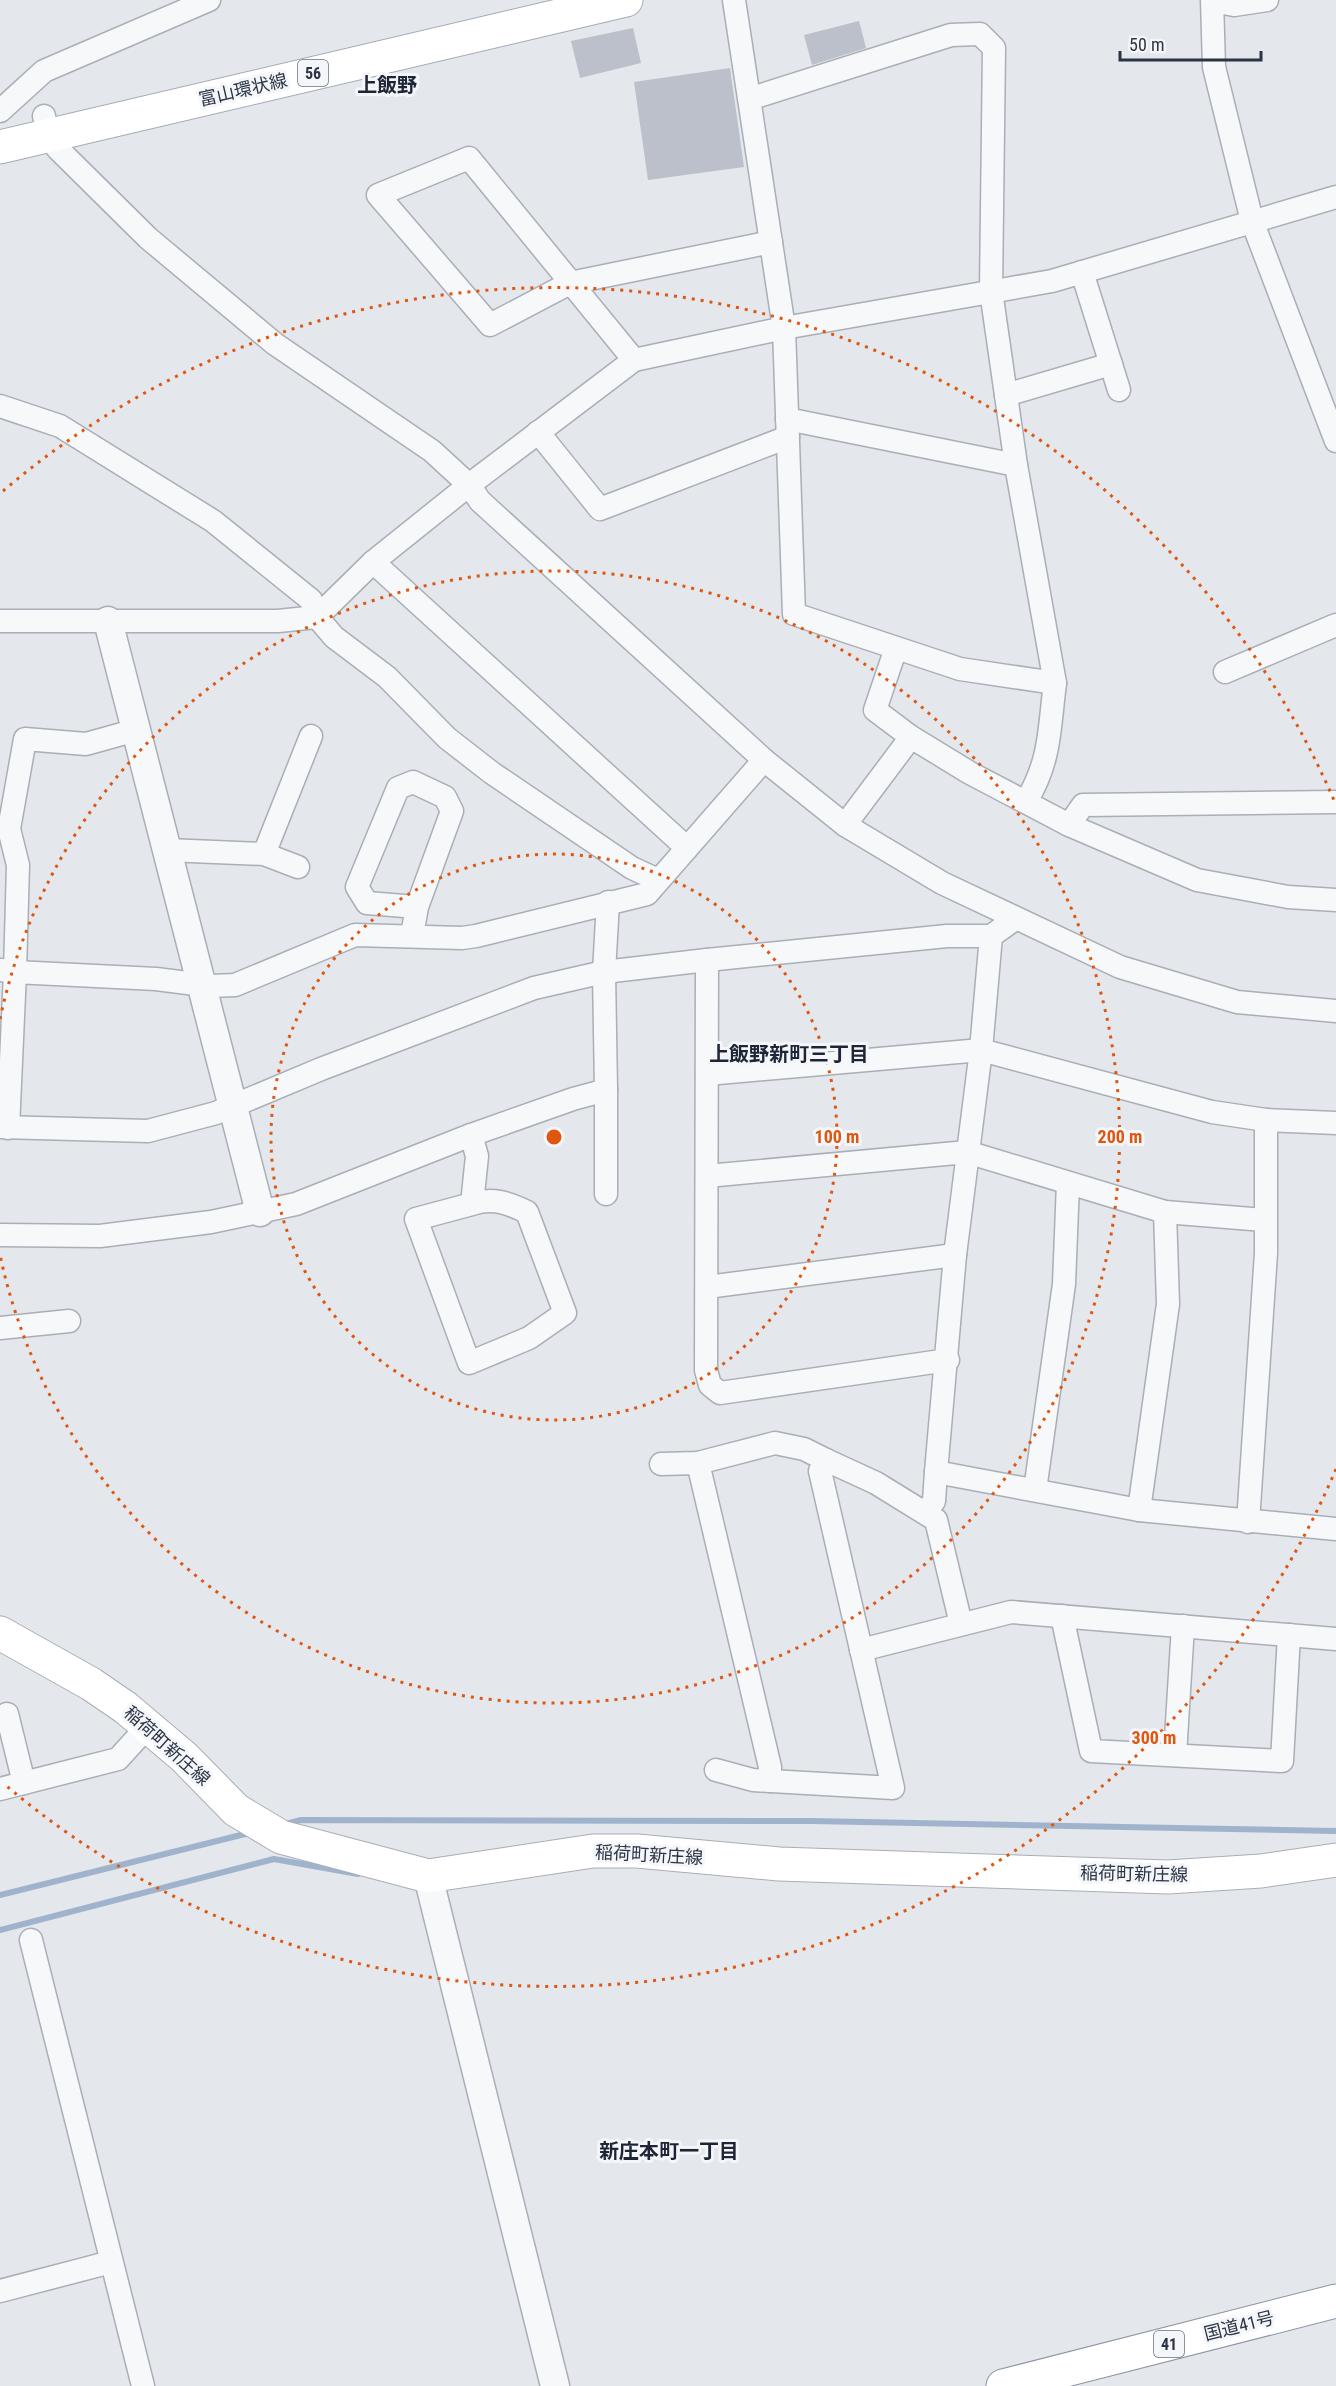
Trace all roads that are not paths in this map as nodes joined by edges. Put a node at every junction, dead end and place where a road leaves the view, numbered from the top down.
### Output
1 (208, 0) edge
2 (537, 0) edge
3 (626, 0) edge
4 (734, 0) edge
5 (1267, 0) edge
6 (1213, 1) edge
7 (749, 99) junction
8 (46, 126) junction
9 (0, 127) edge
10 (1336, 197) edge
11 (1252, 221) junction
12 (771, 242) junction
13 (1082, 272) junction
14 (570, 283) junction
15 (991, 291) junction
16 (784, 328) junction
17 (634, 360) junction
18 (1111, 364) junction
19 (1119, 390) dead end
20 (1006, 395) junction
21 (0, 406) edge
22 (787, 428) junction
23 (538, 432) junction
24 (1336, 441) edge
25 (1016, 465) junction
26 (469, 484) junction
27 (373, 562) junction
28 (317, 617) junction
29 (0, 621) edge
30 (108, 621) junction
31 (1336, 625) edge
32 (896, 648) junction
33 (1225, 672) dead end
34 (1055, 683) junction
35 (136, 730) junction
36 (310, 736) dead end
37 (911, 737) junction
38 (764, 760) junction
39 (1027, 800) junction
40 (1336, 802) edge
41 (845, 825) junction
42 (1069, 825) junction
43 (687, 848) junction
44 (167, 850) junction
45 (264, 854) junction
46 (9, 863) edge
47 (298, 867) dead end
48 (658, 880) junction
49 (1336, 900) edge
50 (608, 902) junction
51 (417, 907) junction
52 (1015, 920) junction
53 (412, 935) junction
54 (991, 936) junction
55 (707, 960) junction
56 (7, 971) edge
57 (604, 972) junction
58 (202, 985) junction
59 (1336, 1011) edge
60 (981, 1050) junction
61 (707, 1074) junction
62 (606, 1090) junction
63 (233, 1106) junction
64 (1266, 1120) junction
65 (1336, 1123) edge
66 (4, 1127) edge
67 (471, 1135) junction
68 (967, 1152) junction
69 (707, 1176) junction
70 (1068, 1183) junction
71 (606, 1194) dead end
72 (472, 1204) junction
73 (260, 1212) junction
74 (1165, 1212) junction
75 (1264, 1220) junction
76 (0, 1235) edge
77 (955, 1255) junction
78 (707, 1287) junction
79 (69, 1321) dead end
80 (0, 1328) edge
81 (948, 1360) junction
82 (826, 1460) junction
83 (698, 1463) junction
84 (661, 1464) dead end
85 (936, 1472) junction
86 (1035, 1490) junction
87 (1139, 1510) junction
88 (926, 1513) junction
89 (1248, 1522) junction
90 (1336, 1529) edge
91 (1062, 1616) junction
92 (961, 1624) junction
93 (1183, 1626) junction
94 (0, 1633) edge
95 (1289, 1635) junction
96 (1336, 1639) edge
97 (861, 1650) junction
98 (7, 1714) dead end
99 (147, 1726) junction
100 (1174, 1755) junction
101 (716, 1770) dead end
102 (770, 1781) junction
103 (24, 1783) junction
104 (0, 1789) edge
105 (1336, 1860) edge
106 (428, 1876) junction
107 (31, 1940) dead end
108 (111, 2262) junction
109 (0, 2291) edge
110 (1336, 2301) edge
111 (143, 2386) edge
112 (555, 2386) edge
113 (1003, 2386) edge

1 - 9 street
2 - 8 main road, 富山環状線 / 56
3 - 8 main road, 富山環状線 / 56
4 - 7 street
5 - 6 street
6 - 11 street
7 - 12 street
7 - 15 street
8 - 9 main road, 富山環状線 / 56
8 - 26 street
10 - 11 street
11 - 13 street
11 - 24 street
12 - 14 street
12 - 16 street
13 - 15 street
13 - 18 street
14 - 14 street
14 - 17 street
15 - 16 street
15 - 20 street
16 - 17 street
16 - 22 street
17 - 23 street
18 - 19 street
18 - 20 street
20 - 25 street
21 - 28 street
22 - 23 street
22 - 25 street
22 - 32 street
23 - 26 street
25 - 34 street
26 - 27 street
26 - 38 street
27 - 28 street
27 - 43 street
28 - 30 street
28 - 48 street
29 - 30 street
30 - 35 street
31 - 33 street
32 - 34 street
32 - 37 street
34 - 39 street
35 - 44 street
35 - 46 street
36 - 45 street
37 - 39 street
37 - 41 street
38 - 41 street
38 - 43 street
39 - 42 street
40 - 42 street
41 - 52 street
42 - 49 street
43 - 48 street
44 - 45 street
44 - 58 street
45 - 47 street
46 - 56 street
48 - 50 street
50 - 53 street
50 - 57 street
51 - 51 street
51 - 53 street
52 - 54 street
52 - 59 street
53 - 58 street
54 - 55 street
54 - 60 street
55 - 57 street
55 - 61 street
56 - 58 street
56 - 66 street
57 - 62 street
57 - 63 street
58 - 63 street
60 - 61 street
60 - 64 street
60 - 68 street
61 - 69 street
62 - 67 street
62 - 71 street
63 - 66 street
63 - 73 street
64 - 65 street
64 - 75 street
67 - 72 street
67 - 73 street
68 - 69 street
68 - 70 street
68 - 77 street
69 - 78 street
70 - 74 street
70 - 86 street
72 - 72 street
73 - 76 street
74 - 75 street
74 - 87 street
75 - 89 street
77 - 78 street
77 - 81 street
78 - 81 street
79 - 80 street
81 - 85 street
82 - 83 street
82 - 88 street
82 - 97 street
83 - 84 street
83 - 102 street
85 - 86 street
85 - 88 street
86 - 87 street
87 - 89 street
88 - 92 street
89 - 90 street
91 - 92 street
91 - 93 street
91 - 100 street
92 - 97 street
93 - 95 street
93 - 100 street
94 - 99 main road, 稲荷町新庄線
95 - 96 street
95 - 100 street
97 - 102 street
98 - 103 street
99 - 103 street
99 - 106 main road, 稲荷町新庄線
101 - 102 street
103 - 104 street
105 - 106 main road, 稲荷町新庄線
106 - 112 street
107 - 108 street
108 - 109 street
108 - 111 street
110 - 113 main road, 国道41号 / 41

